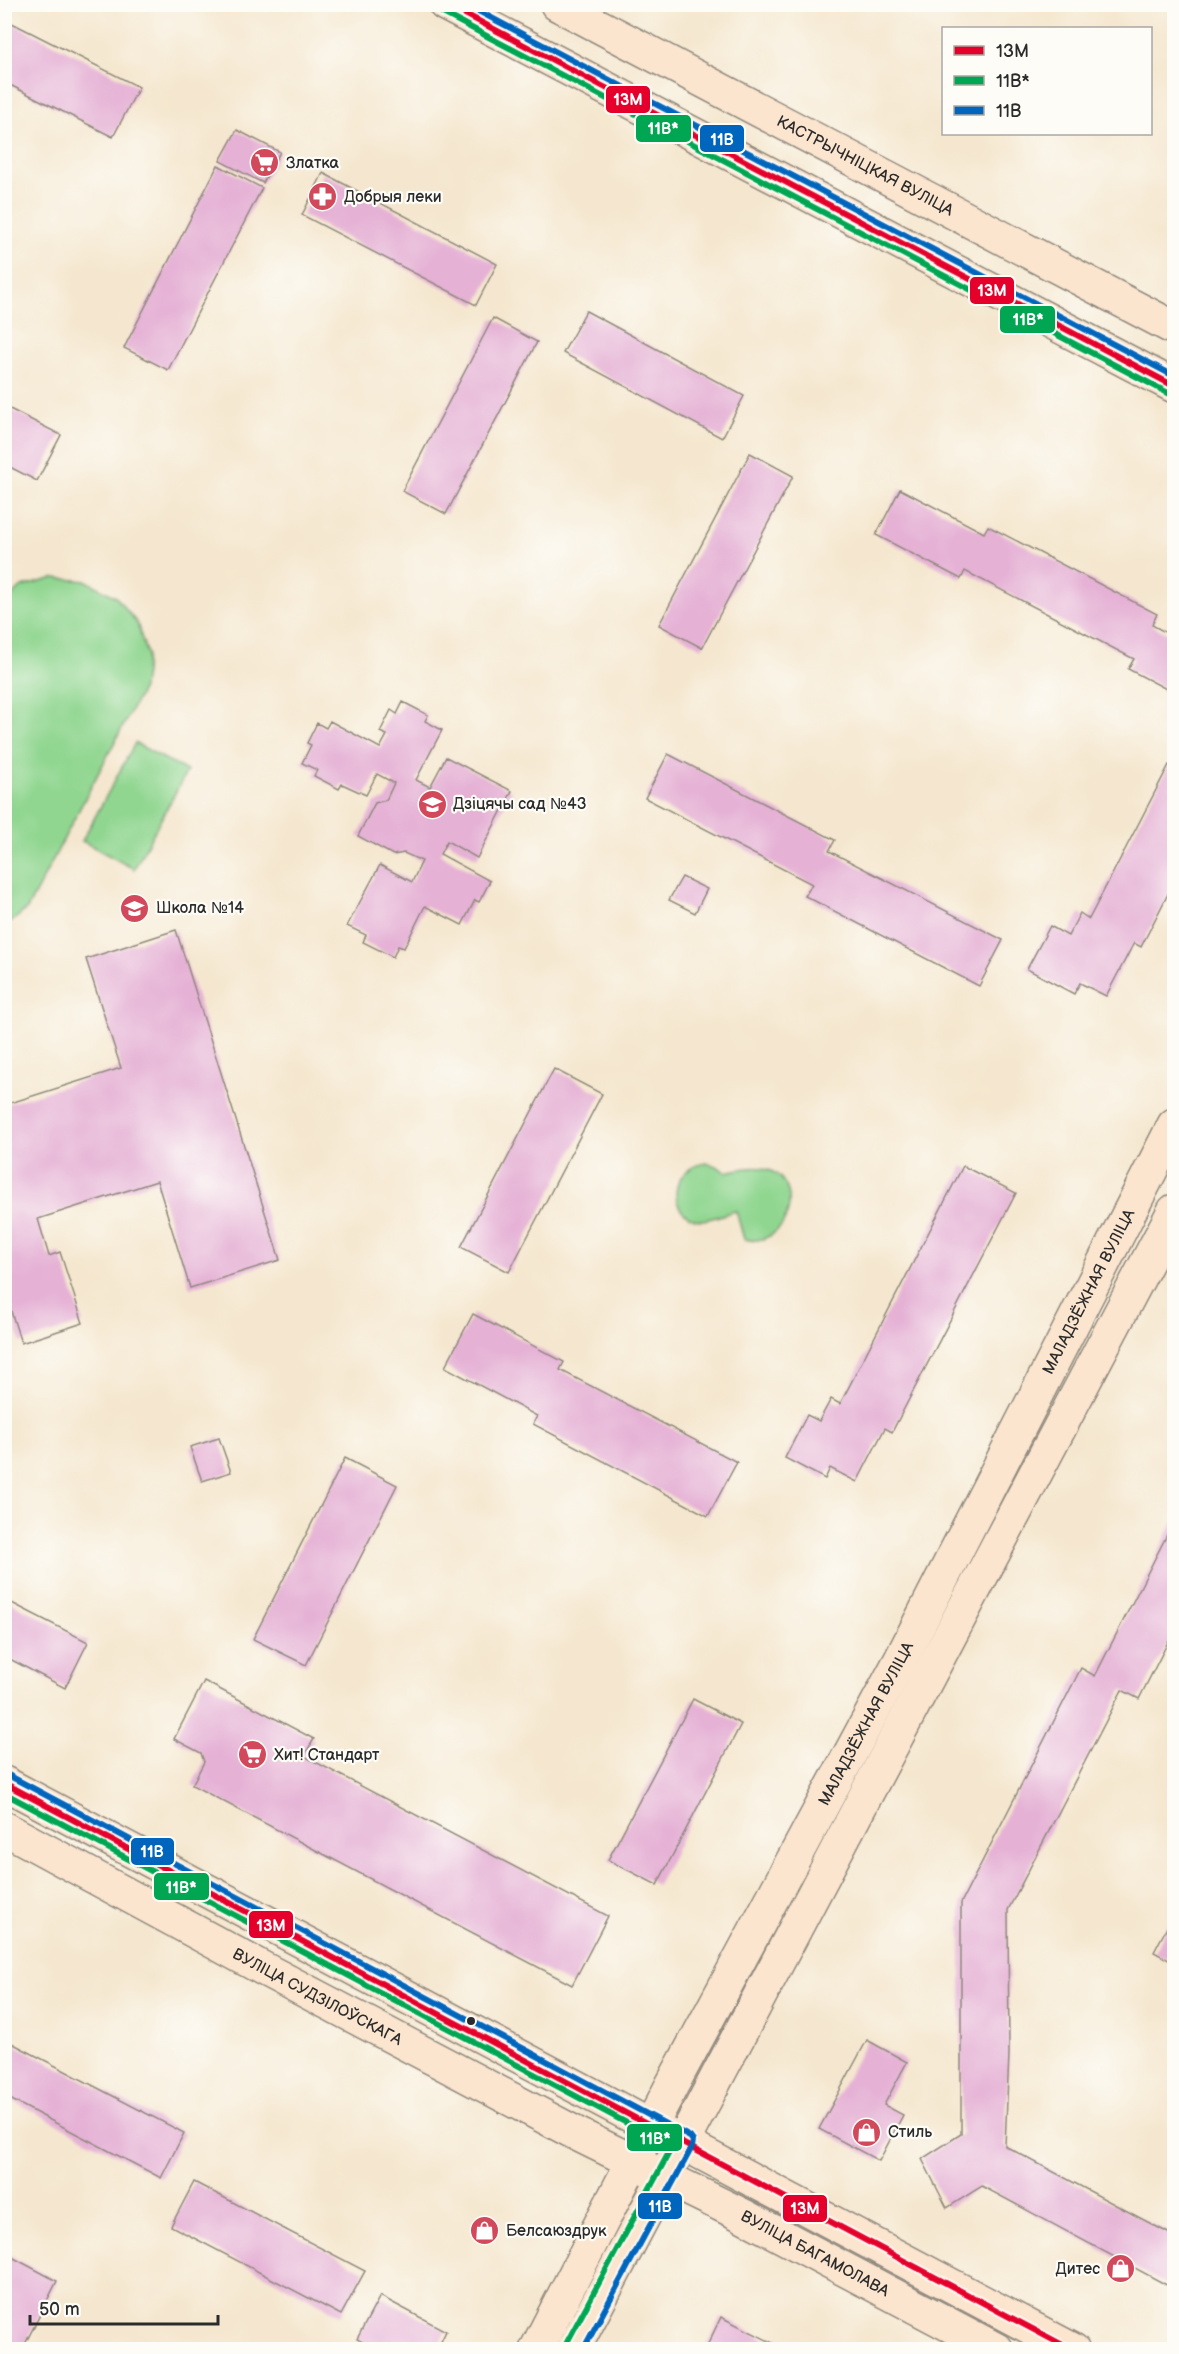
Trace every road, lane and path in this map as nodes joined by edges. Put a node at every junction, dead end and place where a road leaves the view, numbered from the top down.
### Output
1 (445, 4) edge
2 (557, 4) edge
3 (1174, 328) edge
4 (1174, 386) edge
5 (1174, 1125) edge
6 (1174, 1210) edge
7 (4, 1783) edge
8 (4, 1828) edge
9 (652, 2127) junction
10 (684, 2143) junction
11 (632, 2161) junction
12 (665, 2177) junction
13 (536, 2349) edge
14 (573, 2349) edge
15 (997, 2349) edge
16 (1074, 2349) edge

1 - 4 main road
2 - 3 main road, КАСТРЫЧНІЦКАЯ ВУЛІЦА
5 - 9 main road, МАЛАДЗЁЖНАЯ ВУЛІЦА
6 - 10 main road, МАЛАДЗЁЖНАЯ ВУЛІЦА
7 - 9 main road
8 - 11 main road, ВУЛІЦА СУДЗІЛОЎСКАГА
9 - 10 main road
9 - 11 main road, МАЛАДЗЁЖНАЯ ВУЛІЦА
10 - 12 main road, МАЛАДЗЁЖНАЯ ВУЛІЦА
10 - 16 main road
11 - 12 main road, ВУЛІЦА БАГАМОЛАВА
11 - 13 main road, МАЛАДЗЁЖНАЯ ВУЛІЦА
12 - 14 main road, МАЛАДЗЁЖНАЯ ВУЛІЦА
12 - 15 main road, ВУЛІЦА БАГАМОЛАВА

